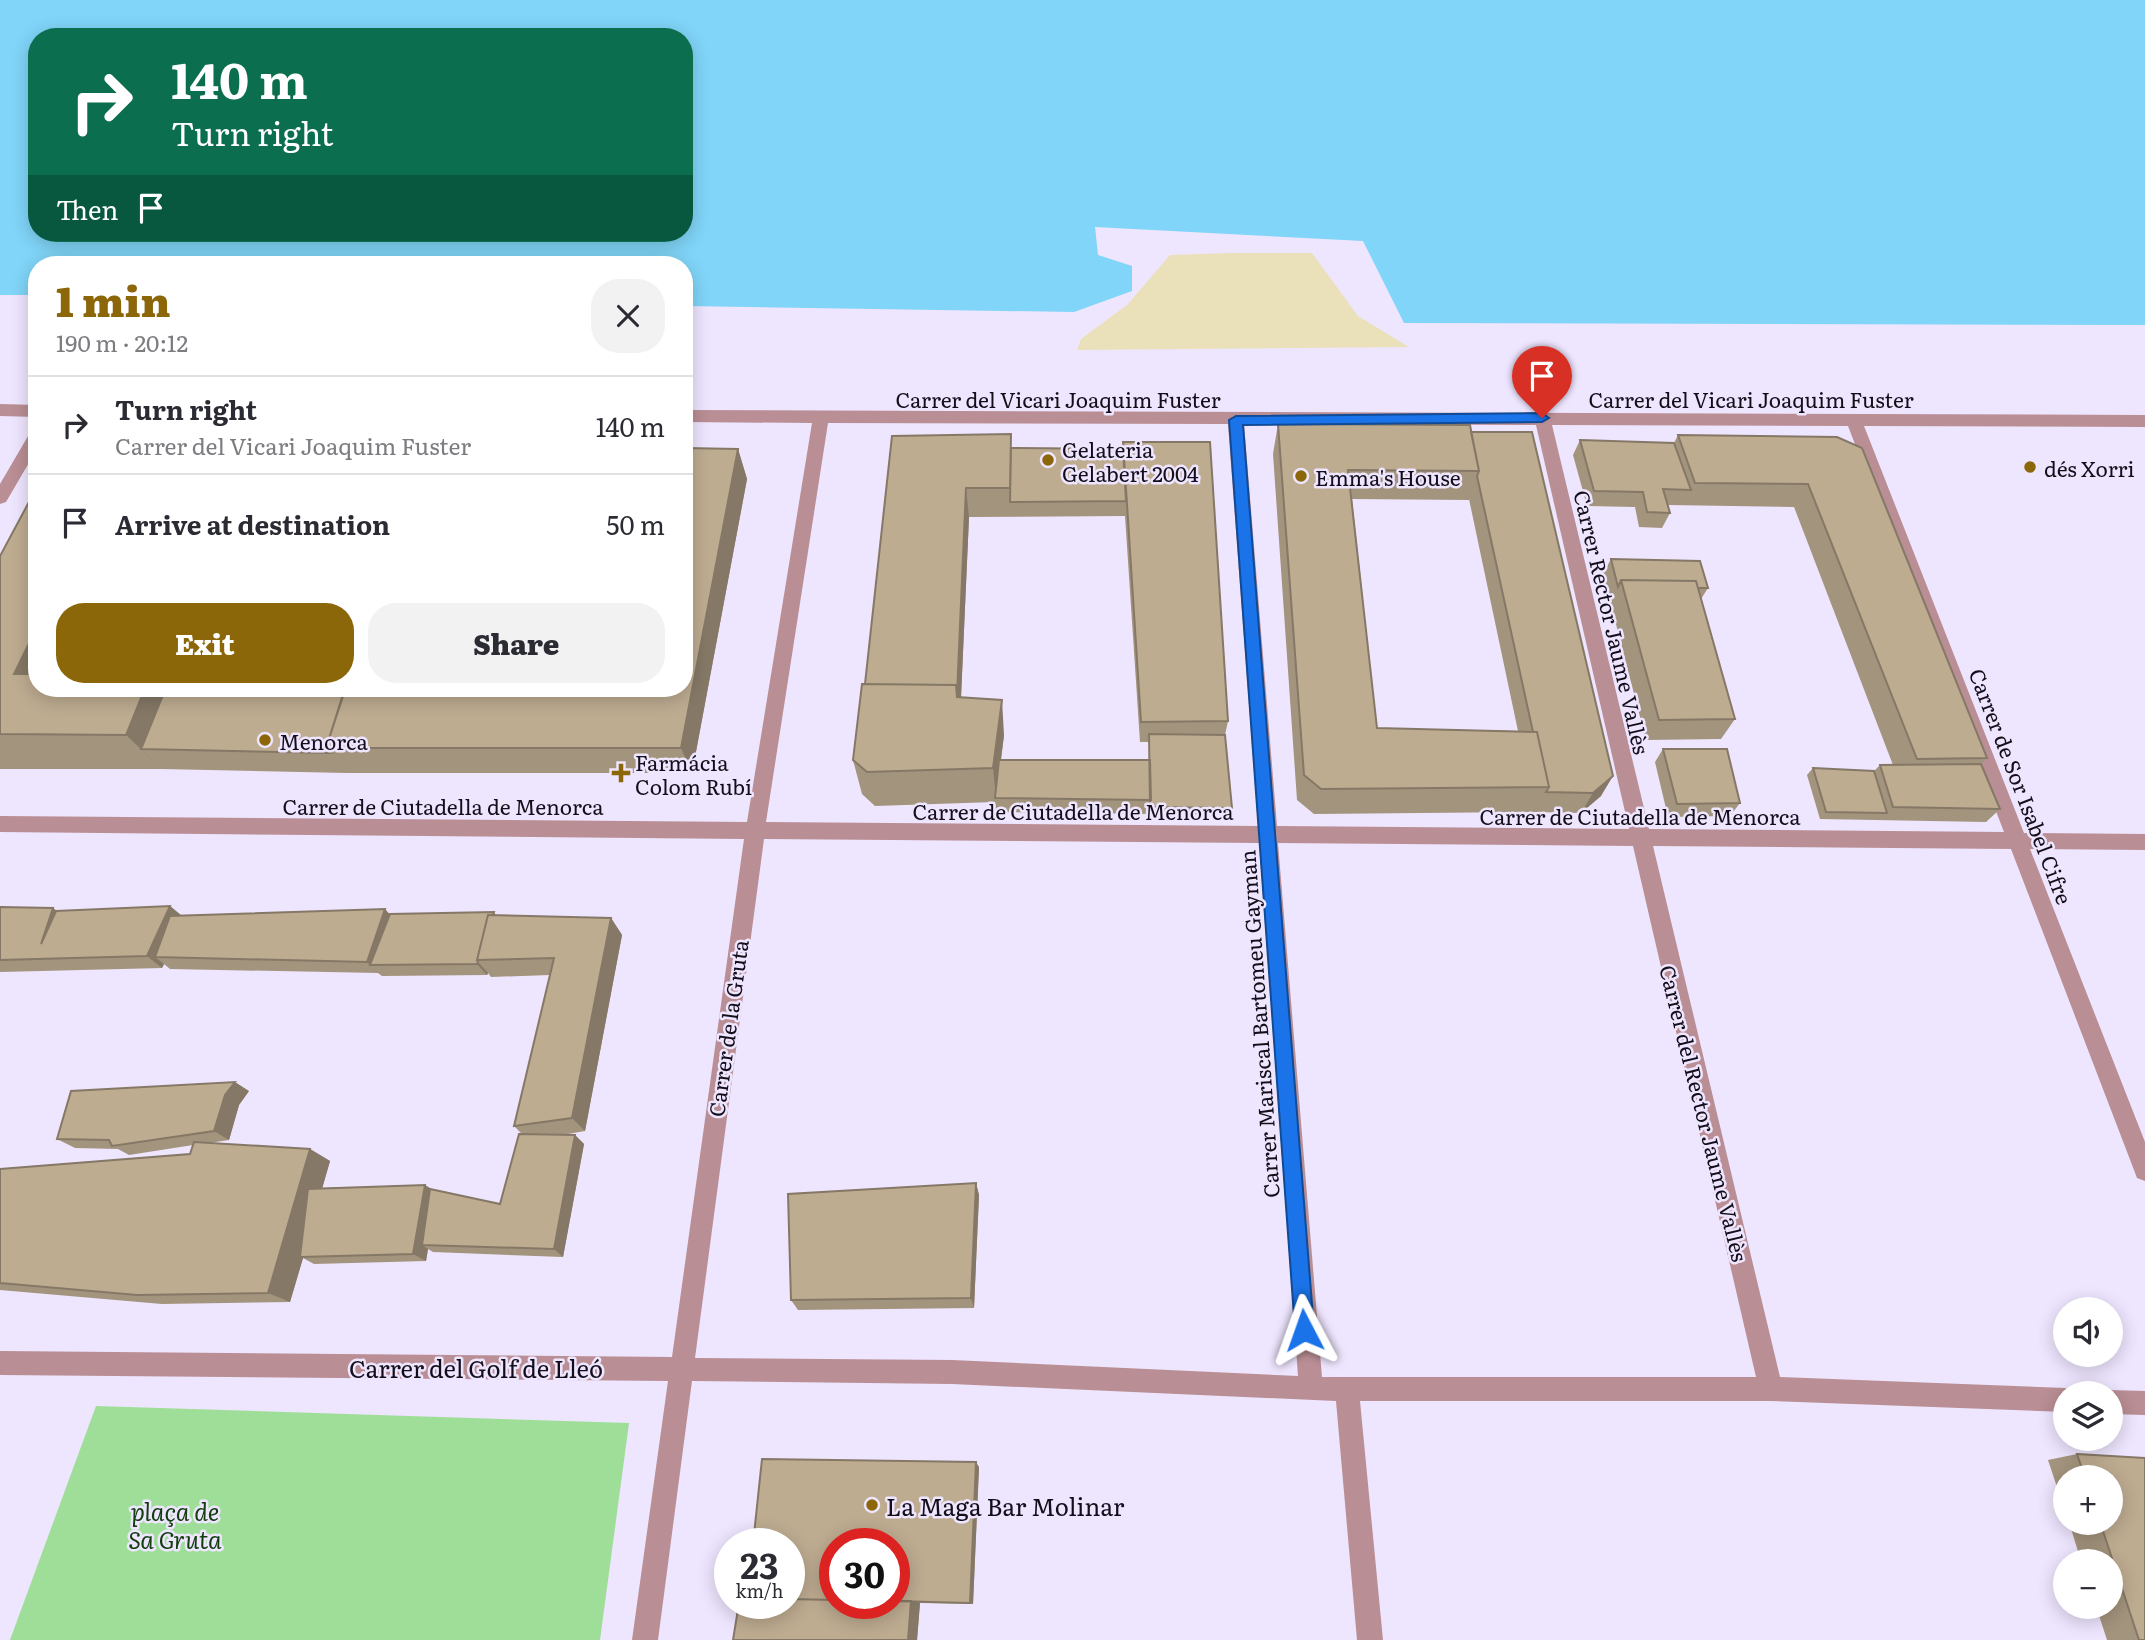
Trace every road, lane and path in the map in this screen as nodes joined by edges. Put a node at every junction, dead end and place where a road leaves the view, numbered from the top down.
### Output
1 (0, 410) edge
2 (28, 411) edge
3 (693, 416) edge
4 (821, 417) junction
5 (1542, 418) junction
6 (1236, 420) junction
7 (1854, 420) junction
8 (2145, 421) edge
9 (28, 450) edge
10 (0, 498) edge
11 (0, 824) edge
12 (755, 830) junction
13 (1267, 835) junction
14 (1639, 838) junction
15 (2020, 841) junction
16 (2145, 842) edge
17 (2145, 1170) edge
18 (0, 1363) edge
19 (680, 1369) junction
20 (1347, 1388) junction
21 (1311, 1389) junction
22 (1772, 1389) junction
23 (2053, 1400) edge
24 (2123, 1402) edge
25 (2145, 1403) edge
26 (645, 1640) edge
27 (1370, 1640) edge

1 - 2 street
3 - 4 street, Carrer del Vicari Joaquim Fuster
4 - 6 street, Carrer del Vicari Joaquim Fuster
4 - 12 street, Carrer de la Gruta
5 - 6 street, Carrer del Vicari Joaquim Fuster
5 - 7 street, Carrer del Vicari Joaquim Fuster
5 - 14 street, Carrer Rector Jaume Vallès
6 - 13 street, Carrer Mariscal Bartomeu Gayman
7 - 8 street, Carrer del Vicari Joaquim Fuster
7 - 15 street, Carrer de Sor Isabel Cifre
9 - 10 street
11 - 12 street, Carrer de Ciutadella de Menorca
12 - 13 street, Carrer de Ciutadella de Menorca
12 - 19 street, Carrer de la Gruta
13 - 14 street, Carrer de Ciutadella de Menorca
13 - 21 street, Carrer Mariscal Bartomeu Gayman
14 - 15 street, Carrer de Ciutadella de Menorca
14 - 22 street, Carrer del Rector Jaume Vallès
15 - 16 street, Carrer de Ciutadella de Menorca
15 - 17 street, Carrer de Sor Isabel Cifre
18 - 19 street, Carrer del Golf de Lleó
19 - 21 street, Carrer del Golf de Lleó
19 - 26 street, Carrer de la Gruta
20 - 21 street, Carrer del Golf de Lleó
20 - 22 street, Carrer del Golf de Lleó
20 - 27 street
22 - 23 street, Carrer del Golf de Lleó
24 - 25 street

